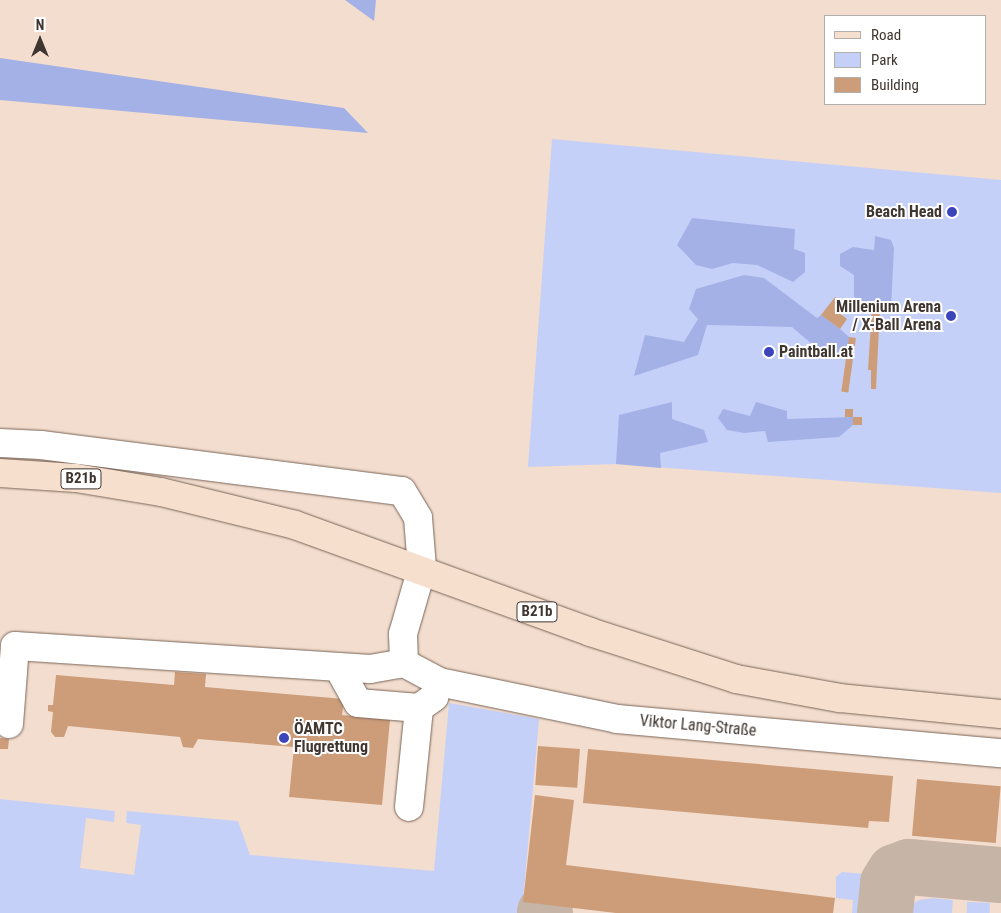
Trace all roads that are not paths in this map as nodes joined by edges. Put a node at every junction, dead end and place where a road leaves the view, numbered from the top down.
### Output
1 (0, 443) edge
2 (0, 473) edge
3 (422, 568) junction
4 (404, 663) junction
5 (338, 667) junction
6 (439, 682) junction
7 (419, 708) junction
8 (1001, 714) edge
9 (9, 724) dead end
10 (1001, 753) edge
11 (409, 807) dead end

1 - 3 street
2 - 3 main road, B21b
3 - 4 street
3 - 8 main road, B21b
4 - 5 street
4 - 6 street, Viktor Lang-Straße
5 - 7 street
5 - 9 street
6 - 7 street
6 - 10 street, Viktor Lang-Straße
7 - 11 street

